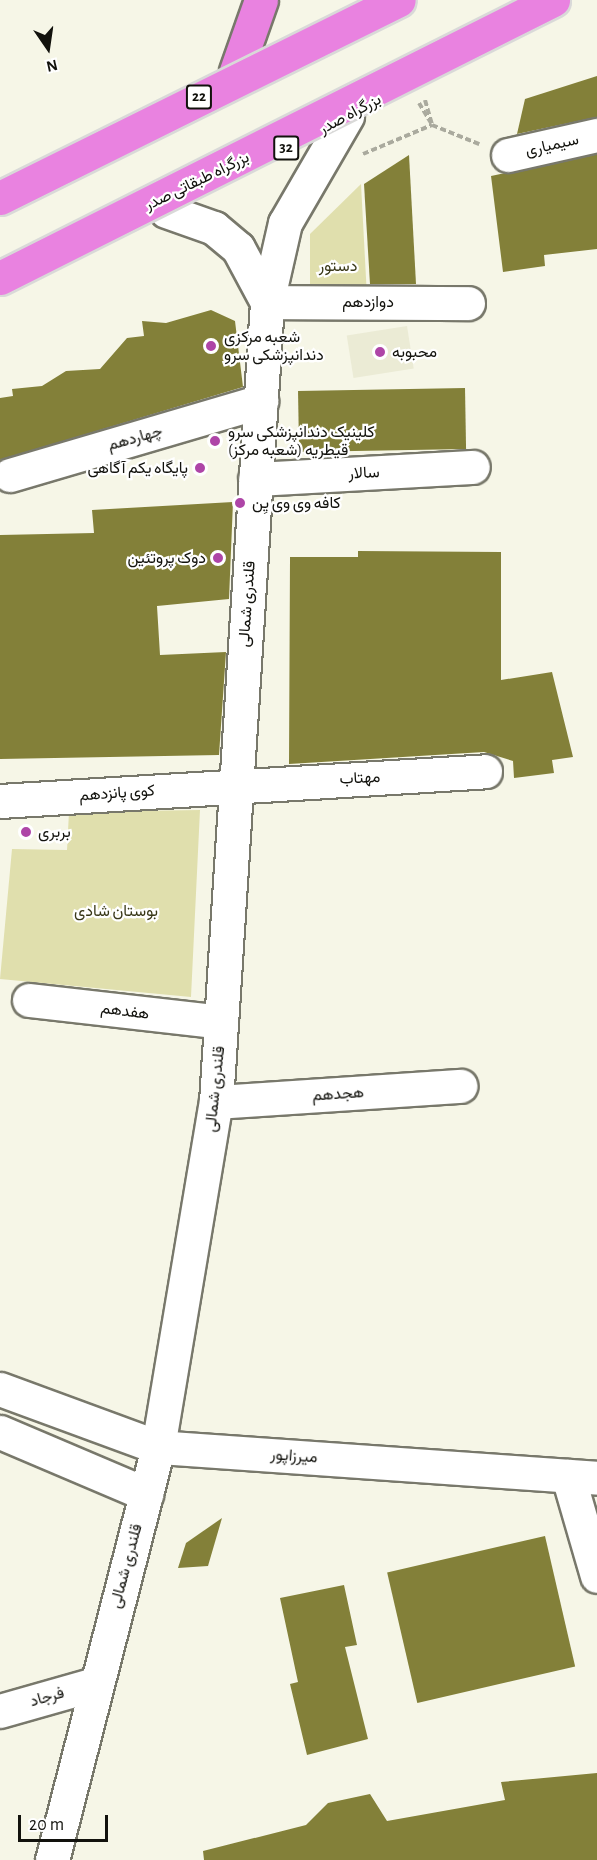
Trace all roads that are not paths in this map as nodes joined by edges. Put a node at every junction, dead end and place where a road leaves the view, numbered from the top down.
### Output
1 (261, 0) edge
2 (399, 0) edge
3 (554, 0) edge
4 (570, 0) edge
5 (367, 3) edge
6 (236, 71) junction
7 (347, 116) junction
8 (597, 135) edge
9 (508, 155) road end
10 (0, 190) edge
11 (0, 198) edge
12 (166, 211) junction
13 (0, 278) edge
14 (0, 290) edge
15 (267, 302) junction
16 (468, 303) dead end
17 (261, 401) junction
18 (473, 467) dead end
19 (10, 475) dead end
20 (255, 479) junction
21 (485, 771) dead end
22 (235, 786) junction
23 (0, 801) edge
24 (29, 1000) dead end
25 (221, 1022) junction
26 (460, 1086) dead end
27 (216, 1102) junction
28 (0, 1389) edge
29 (0, 1432) edge
30 (158, 1447) junction
31 (582, 1477) edge
32 (146, 1494) junction
33 (597, 1576) edge
34 (95, 1684) junction
35 (0, 1711) edge
36 (52, 1860) edge

1 - 6 highway
2 - 11 highway, 22, bridge
3 - 13 highway, بزرگراه طبقاتی صدر, bridge
4 - 7 highway, بزرگراه صدر / 32
5 - 6 highway
6 - 10 highway
7 - 12 highway, بزرگراه صدر / 32
7 - 15 street, قلندری شمالی
8 - 9 street, سیمیاری
12 - 14 highway, بزرگراه صدر / 32
12 - 15 street
15 - 16 street, دوازدهم
15 - 17 street, قلندری شمالی
17 - 19 street, چهاردهم
17 - 20 street, قلندری شمالی
18 - 20 street, سالار
20 - 22 street, قلندری شمالی
21 - 22 street, مهتاب
22 - 23 street, کوی پانزدهم
22 - 25 street, قلندری شمالی
24 - 25 street, هفدهم
25 - 27 street, قلندری شمالی
26 - 27 street, هجدهم
27 - 30 street, قلندری شمالی
28 - 30 street, میرزاپور
29 - 32 street
30 - 31 street, میرزاپور
30 - 32 street, قلندری شمالی
31 - 33 street
32 - 34 street, قلندری شمالی
34 - 35 street, فرجاد
34 - 36 street, قلندری شمالی

